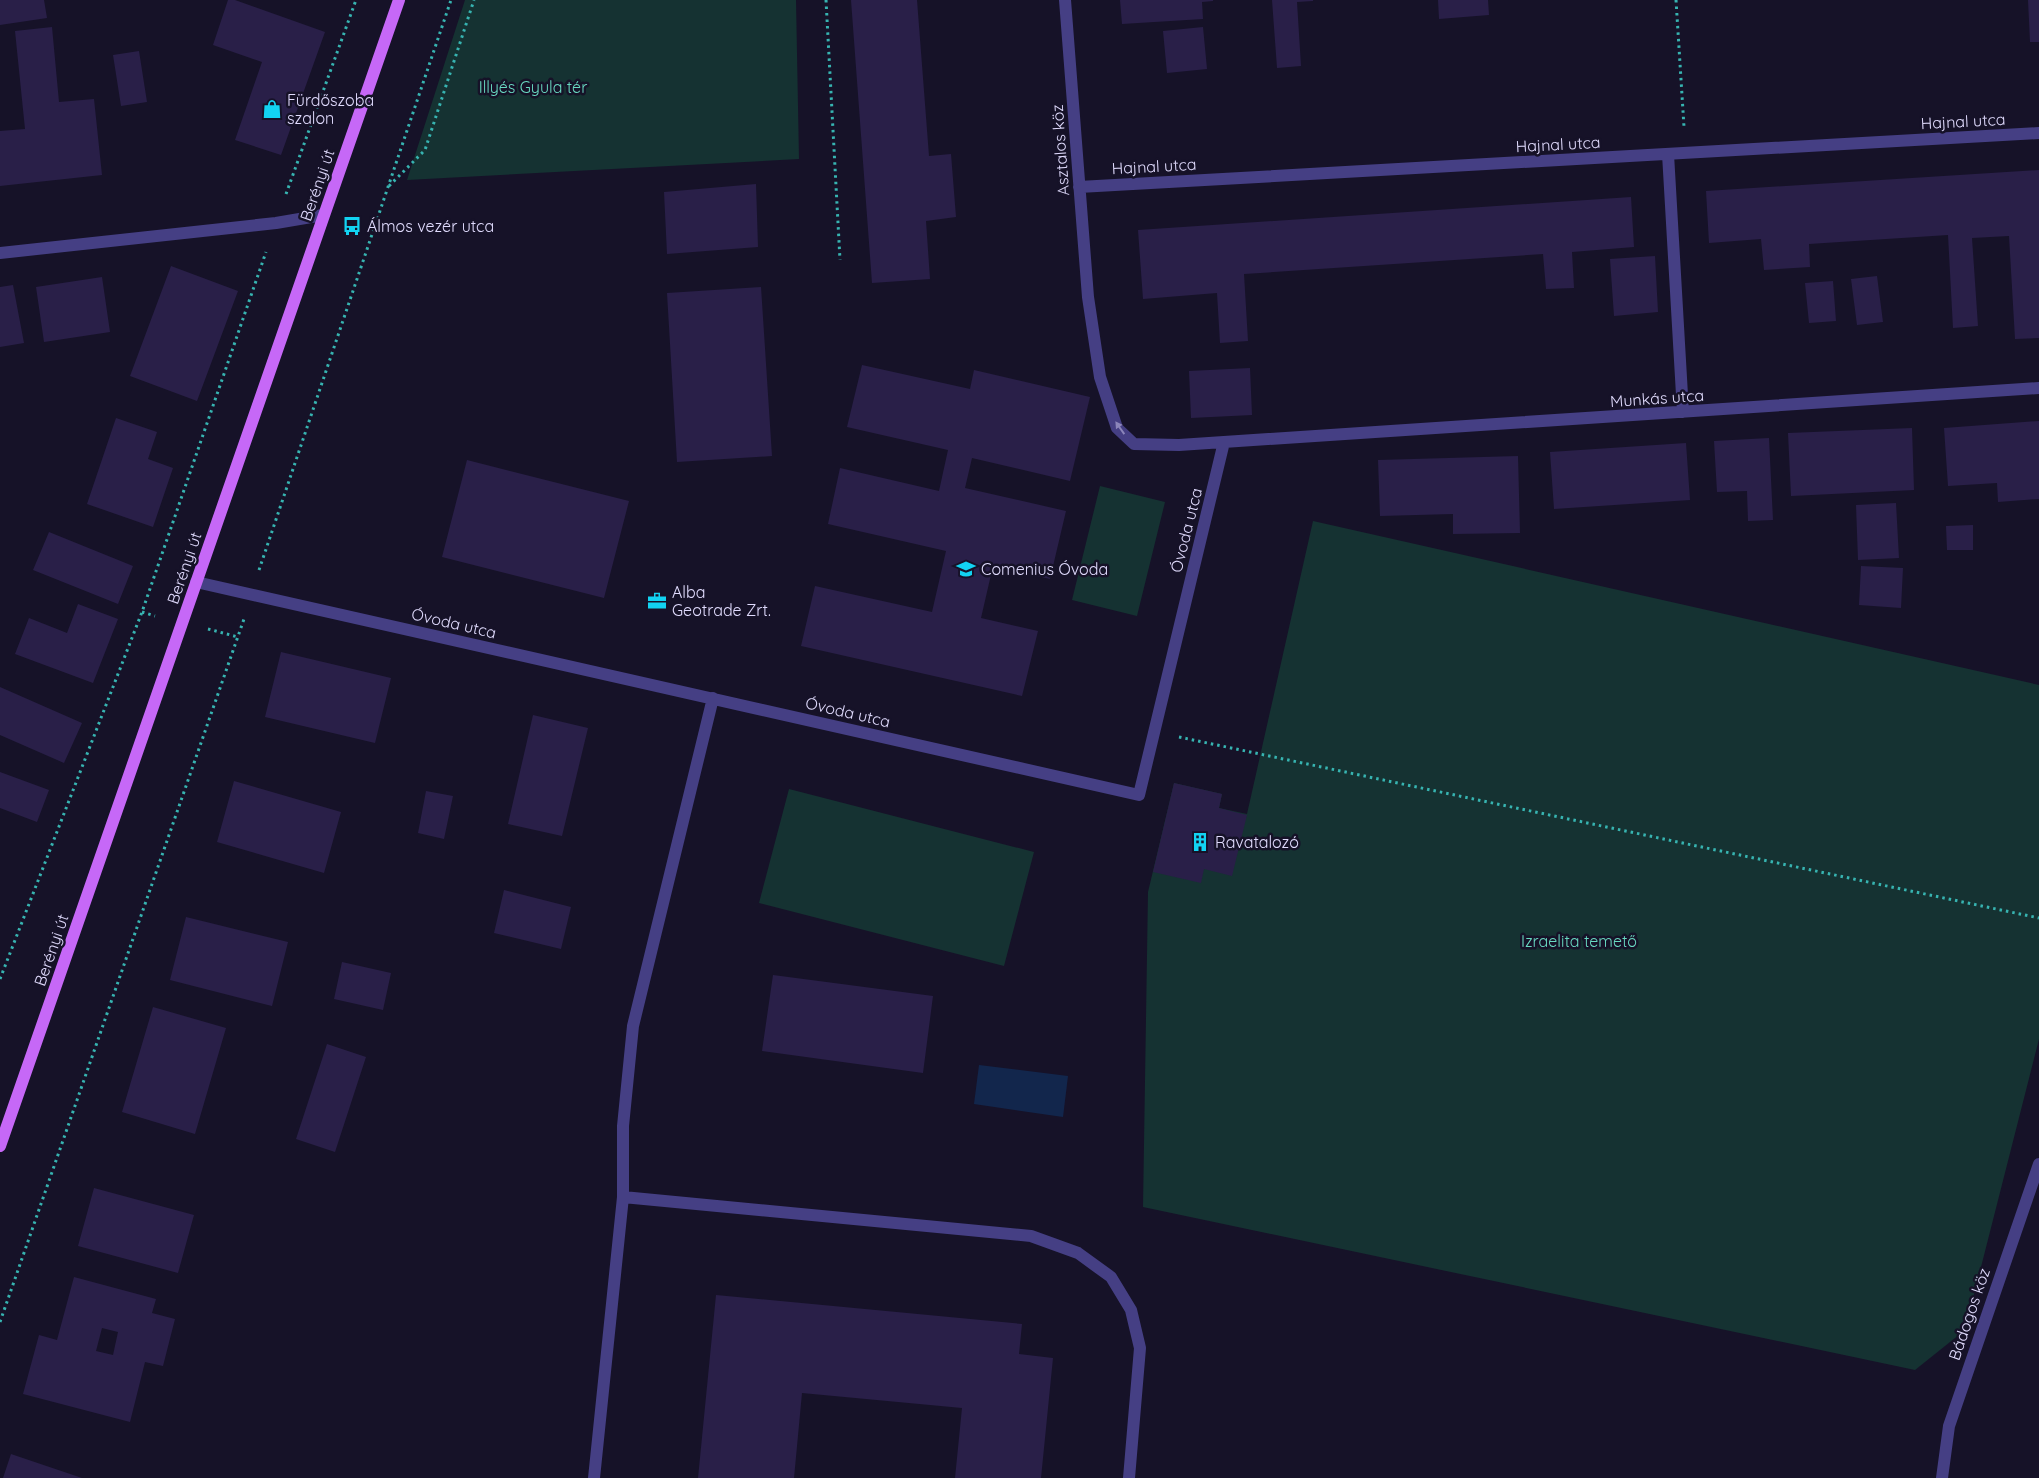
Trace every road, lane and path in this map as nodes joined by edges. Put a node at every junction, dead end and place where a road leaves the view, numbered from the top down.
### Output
1 (356, 0) edge
2 (400, 0) edge
3 (451, 0) edge
4 (474, 0) edge
5 (826, 0) edge
6 (1065, 0) edge
7 (1676, 0) edge
8 (2039, 134) edge
9 (1685, 153) junction
10 (1668, 154) junction
11 (1079, 187) junction
12 (387, 188) junction
13 (323, 215) junction
14 (276, 223) junction
15 (0, 253) edge
16 (840, 260) dead end
17 (2039, 388) edge
18 (1683, 412) junction
19 (1224, 442) junction
20 (1179, 445) joint
21 (196, 582) junction
22 (251, 594) junction
23 (713, 698) junction
24 (1154, 732) junction
25 (2039, 918) edge
26 (0, 979) edge
27 (0, 1146) edge
28 (2039, 1164) edge
29 (623, 1198) junction
30 (0, 1322) edge
31 (594, 1478) edge
32 (1129, 1478) edge
33 (1942, 1478) edge

1 - 14 path
2 - 13 main road, Berényi út
3 - 12 path
4 - 12 path
5 - 16 path
6 - 11 street, Asztalos köz
7 - 9 path
8 - 9 street, Hajnal utca
9 - 10 street, Hajnal utca
10 - 11 street, Hajnal utca
10 - 18 street
20 -> 11 street, Asztalos köz
12 - 22 path
13 - 14 street
13 - 21 main road, Berényi út
14 - 15 street
14 - 26 path
17 - 18 street, Munkás utca
18 - 19 street, Munkás utca
19 - 20 street, Munkás utca
19 - 24 street, Óvoda utca
21 - 22 street, Óvoda utca
21 - 27 main road, Berényi út
22 - 23 street, Óvoda utca
22 - 30 path
23 - 24 street, Óvoda utca
23 - 29 street
24 - 25 path
28 - 33 street, Bádogos köz
29 - 31 street
29 - 32 street

